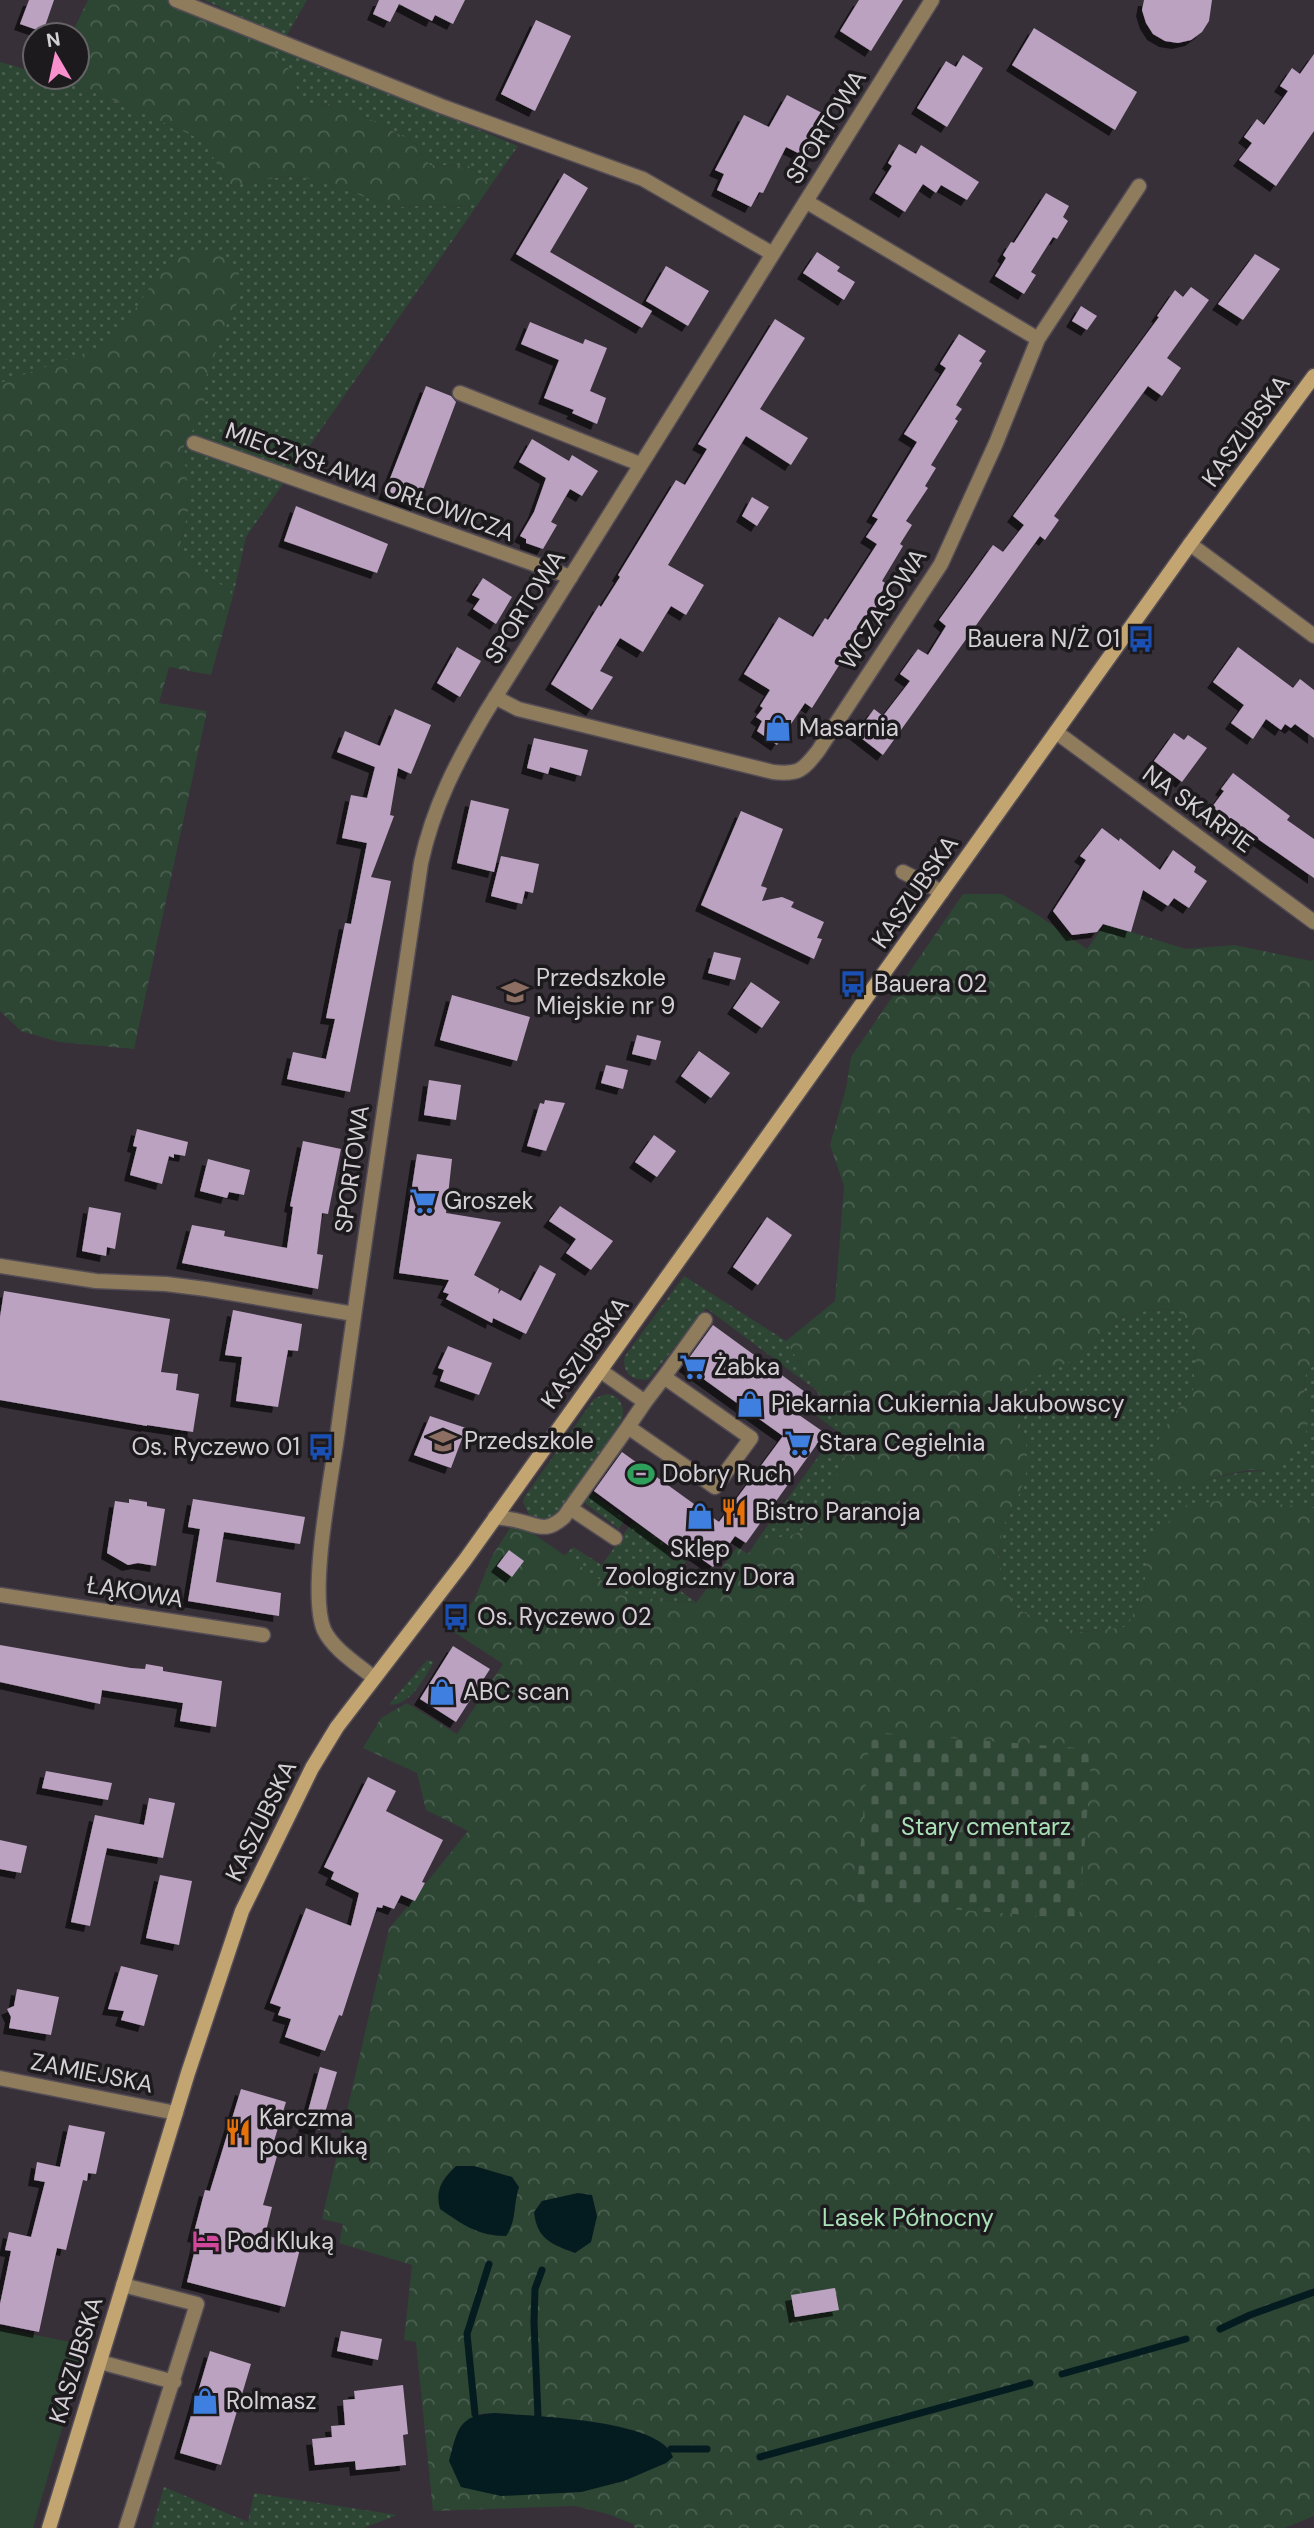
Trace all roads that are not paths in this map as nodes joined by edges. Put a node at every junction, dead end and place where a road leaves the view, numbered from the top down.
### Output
1 (176, 0) edge
2 (932, 0) edge
3 (1139, 186) dead end
4 (807, 202) junction
5 (773, 254) junction
6 (1038, 339) junction
7 (1314, 376) edge
8 (460, 393) dead end
9 (194, 443) dead end
10 (640, 464) junction
11 (1190, 544) junction
12 (571, 577) junction
13 (1314, 636) edge
14 (495, 697) junction
15 (1056, 732) junction
16 (903, 872) dead end
17 (942, 892) junction
18 (1314, 922) edge
19 (0, 1266) edge
20 (354, 1314) junction
21 (705, 1320) dead end
22 (601, 1371) junction
23 (664, 1377) junction
24 (645, 1402) junction
25 (628, 1426) junction
26 (570, 1508) junction
27 (495, 1517) junction
28 (615, 1538) dead end
29 (0, 1595) edge
30 (263, 1635) dead end
31 (373, 1677) junction
32 (0, 2078) edge
33 (176, 2113) junction
34 (123, 2285) junction
35 (100, 2362) junction
36 (174, 2382) junction
37 (49, 2528) edge
38 (126, 2528) edge

1 - 5 street
2 - 4 street, SPORTOWA
3 - 6 street, WCZASOWA
4 - 5 street, SPORTOWA
4 - 6 street
5 - 10 street, SPORTOWA
6 - 14 street, WCZASOWA
7 - 11 main road, KASZUBSKA
8 - 10 street
9 - 12 street, MIECZYSŁAWA ORŁOWICZA
10 - 12 street, SPORTOWA
11 - 13 street
11 - 15 main road, KASZUBSKA
12 - 14 street, SPORTOWA
14 - 20 street, SPORTOWA
15 - 17 main road, KASZUBSKA
15 - 18 street, NA SKARPIE
16 - 17 street
17 - 22 main road, KASZUBSKA
19 - 20 street
20 - 31 street, SPORTOWA
21 - 23 street
22 - 24 street
22 - 27 main road, KASZUBSKA
23 - 24 street
23 - 25 street
24 - 25 street
25 - 26 street
26 - 27 street
26 - 28 street
27 - 31 main road, KASZUBSKA
29 - 30 street, ŁĄKOWA
31 - 33 main road, KASZUBSKA
32 - 33 street, ZAMIEJSKA
33 - 34 main road, KASZUBSKA
34 - 35 main road, KASZUBSKA
34 - 36 street
35 - 36 street
35 - 37 main road, KASZUBSKA
36 - 38 street

